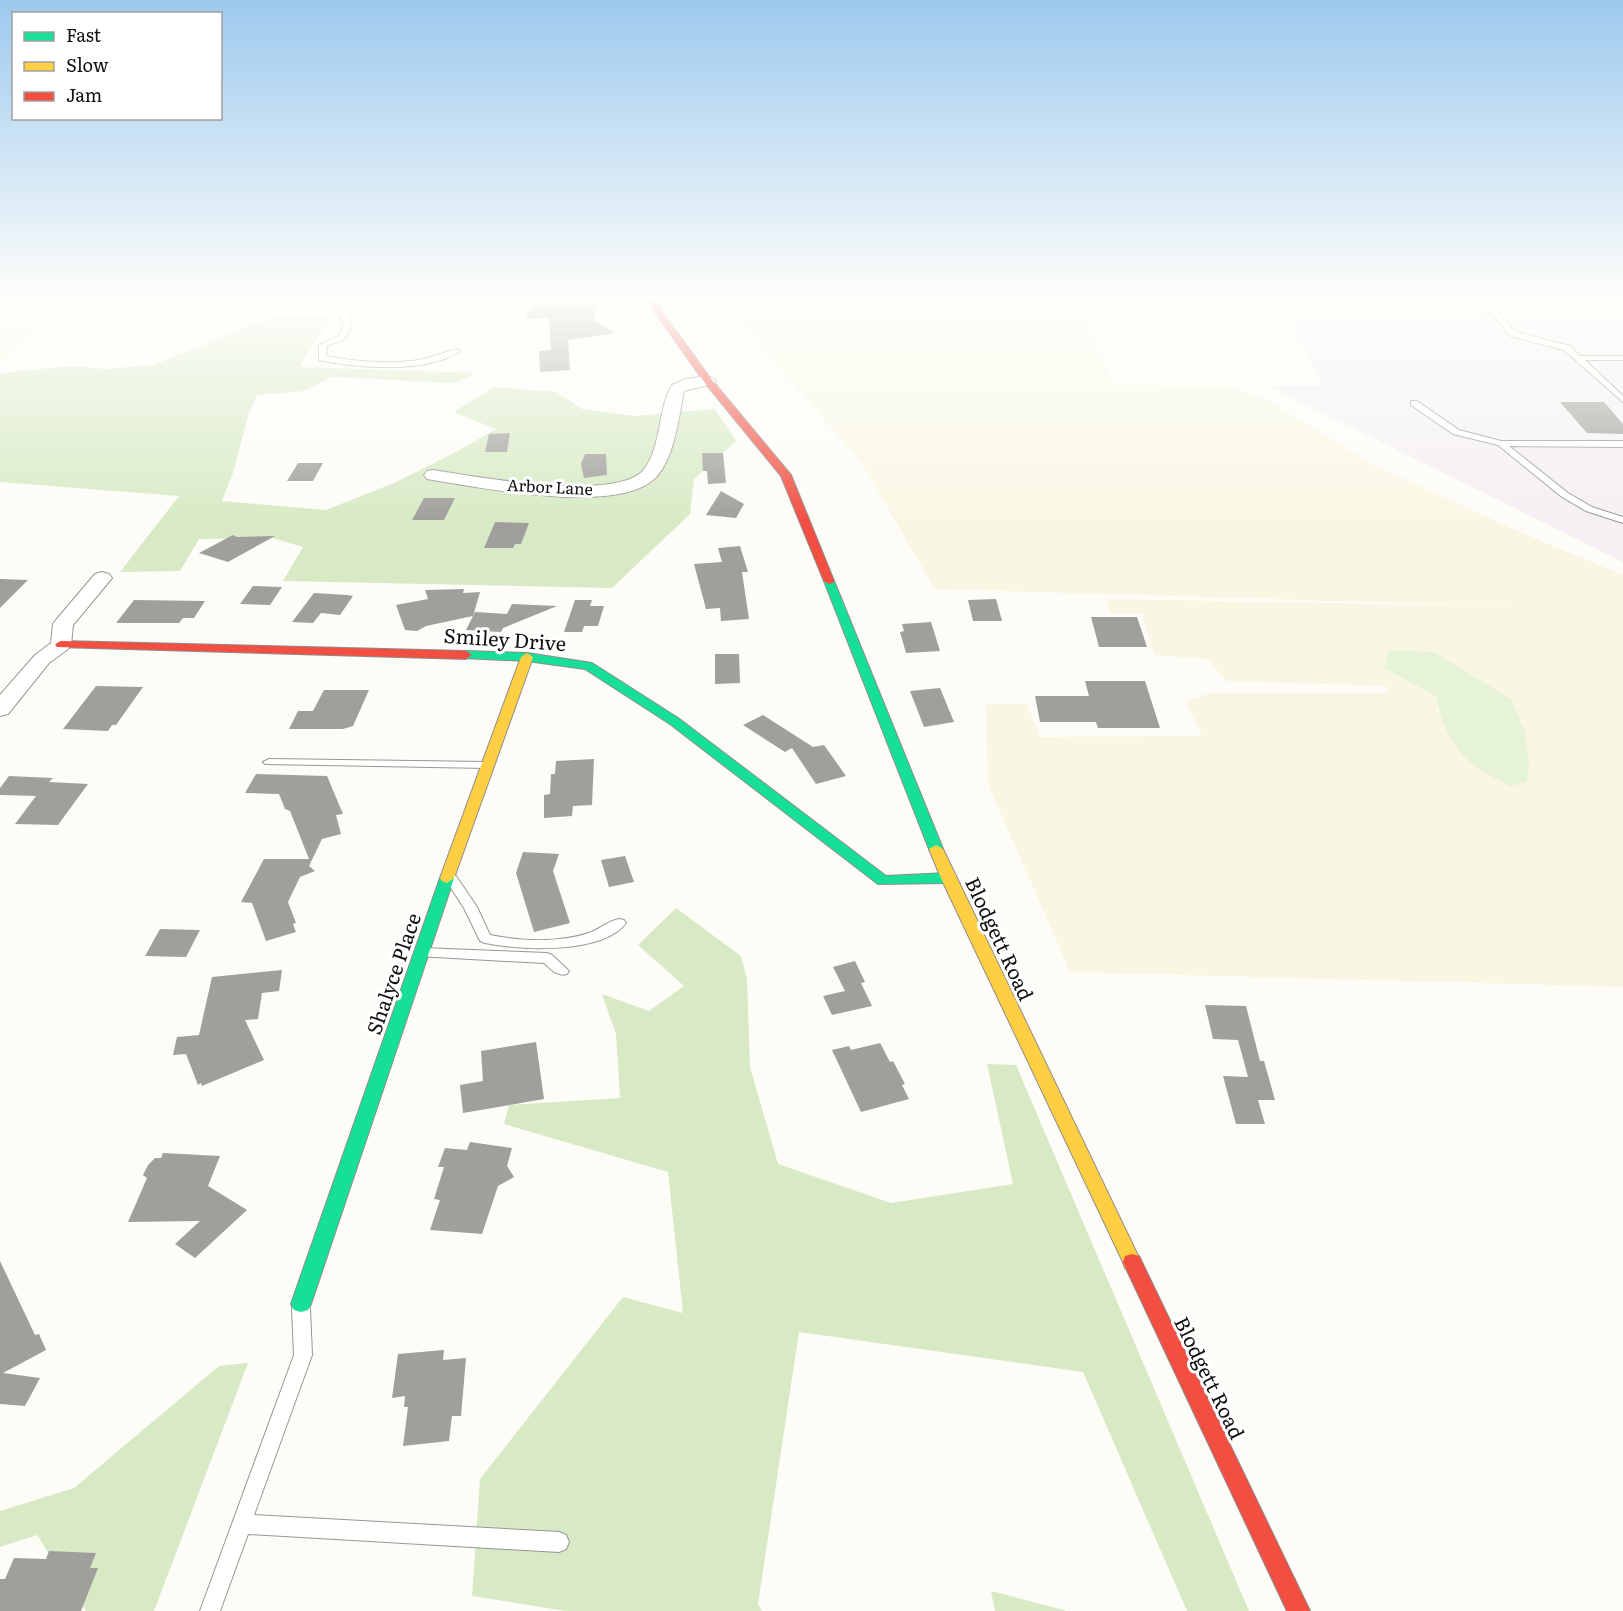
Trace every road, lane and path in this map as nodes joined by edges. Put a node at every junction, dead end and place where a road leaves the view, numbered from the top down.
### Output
1 (701, 371) edge
2 (1594, 371) edge
3 (708, 381) junction
4 (1623, 400) edge
5 (1414, 403) dead end
6 (1501, 443) junction
7 (1623, 444) edge
8 (433, 476) dead end
9 (1623, 520) edge
10 (102, 578) dead end
11 (61, 645) junction
12 (527, 657) junction
13 (0, 709) edge
14 (269, 762) dead end
15 (488, 765) junction
16 (448, 876) junction
17 (948, 878) junction
18 (619, 923) dead end
19 (421, 953) junction
20 (562, 971) dead end
21 (301, 1304) joint
22 (242, 1524) junction
23 (559, 1542) dead end
24 (210, 1611) edge
25 (1299, 1611) edge

1 - 3 street, Blodgett Road
2 - 4 lane
3 - 8 street, Arbor Lane
3 - 17 street, Blodgett Road
5 - 6 lane
6 - 7 lane
6 - 9 lane
10 - 11 street
11 - 12 street, Smiley Drive
11 - 13 street
12 - 15 street, Shalyce Place
12 - 17 street, Smiley Drive
14 - 15 lane
15 - 16 street, Shalyce Place
16 - 18 lane
16 - 19 street, Shalyce Place
17 - 25 street, Blodgett Road
19 - 20 lane
19 - 21 street, Shalyce Place
21 - 22 lane
22 - 23 lane
22 - 24 lane

